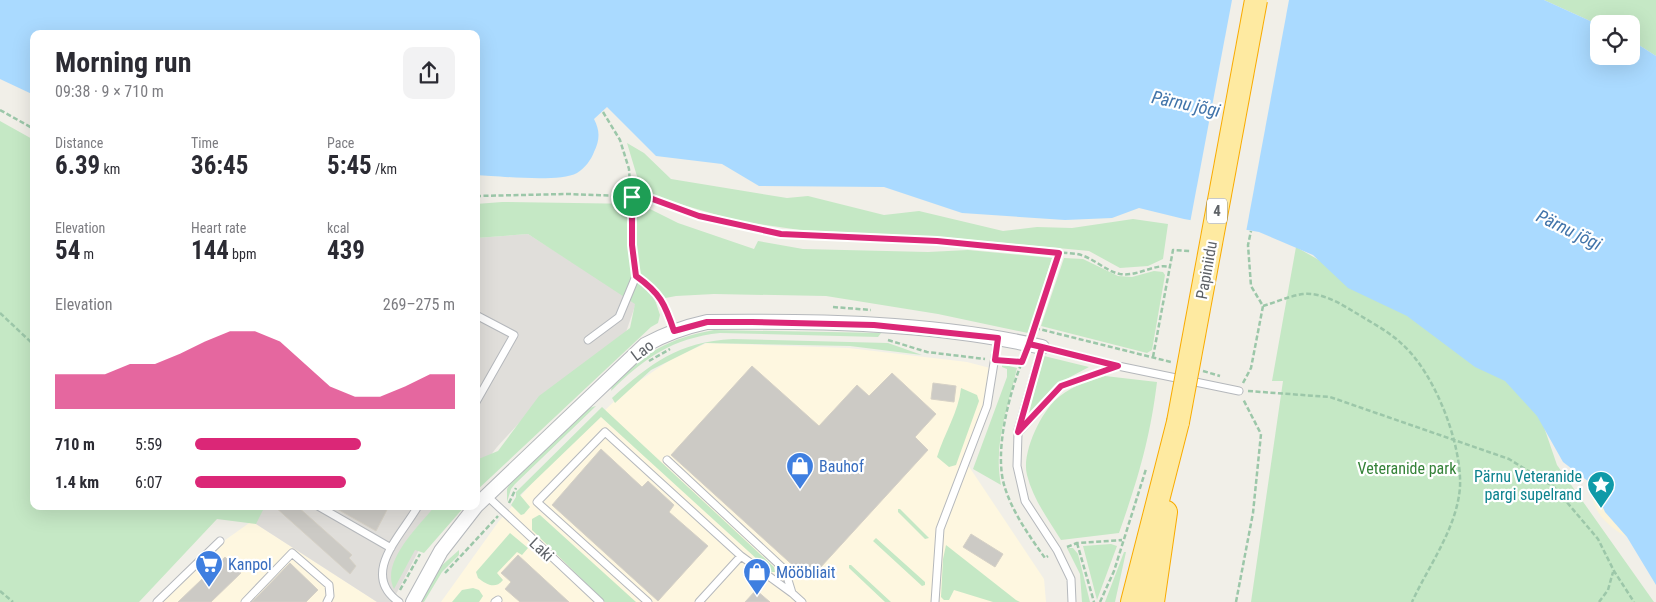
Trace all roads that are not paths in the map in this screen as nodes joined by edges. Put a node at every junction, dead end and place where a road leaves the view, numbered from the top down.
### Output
1 (1256, 0) edge
2 (480, 317) edge
3 (674, 331) junction
4 (998, 338) junction
5 (588, 340) dead end
6 (1035, 346) junction
7 (1118, 366) junction
8 (1239, 391) road end
9 (480, 395) edge
10 (1178, 422) junction
11 (1018, 432) junction
12 (667, 460) dead end
13 (486, 495) junction
14 (480, 502) edge
15 (325, 510) edge
16 (415, 510) edge
17 (473, 510) edge
18 (220, 541) dead end
19 (391, 548) junction
20 (742, 556) junction
21 (792, 593) junction
22 (397, 601) edge
23 (157, 602) edge
24 (245, 602) edge
25 (327, 602) edge
26 (413, 602) edge
27 (600, 602) edge
28 (648, 602) edge
29 (699, 602) edge
30 (802, 602) edge
31 (935, 602) edge
32 (1072, 602) edge
33 (1132, 602) edge
34 (1153, 602) edge

1 - 10 highway, Papiniidu / 4, bridge
2 - 9 lane
3 - 4 street, Lao
3 - 5 lane
3 - 13 street, Lao
4 - 6 street, Lao
4 - 31 lane
6 - 7 lane
6 - 11 lane
7 - 8 lane
7 - 11 lane
10 - 33 highway, Papiniidu / 4
10 - 34 highway, Papiniidu / 4
11 - 32 lane
12 - 21 lane
13 - 14 street, Lao
13 - 27 lane, Laki
15 - 19 lane
16 - 19 lane
17 - 26 street, Lao
18 - 23 lane
19 - 22 lane
20 - 21 lane
20 - 28 lane
20 - 29 lane
21 - 30 lane
24 - 25 lane

